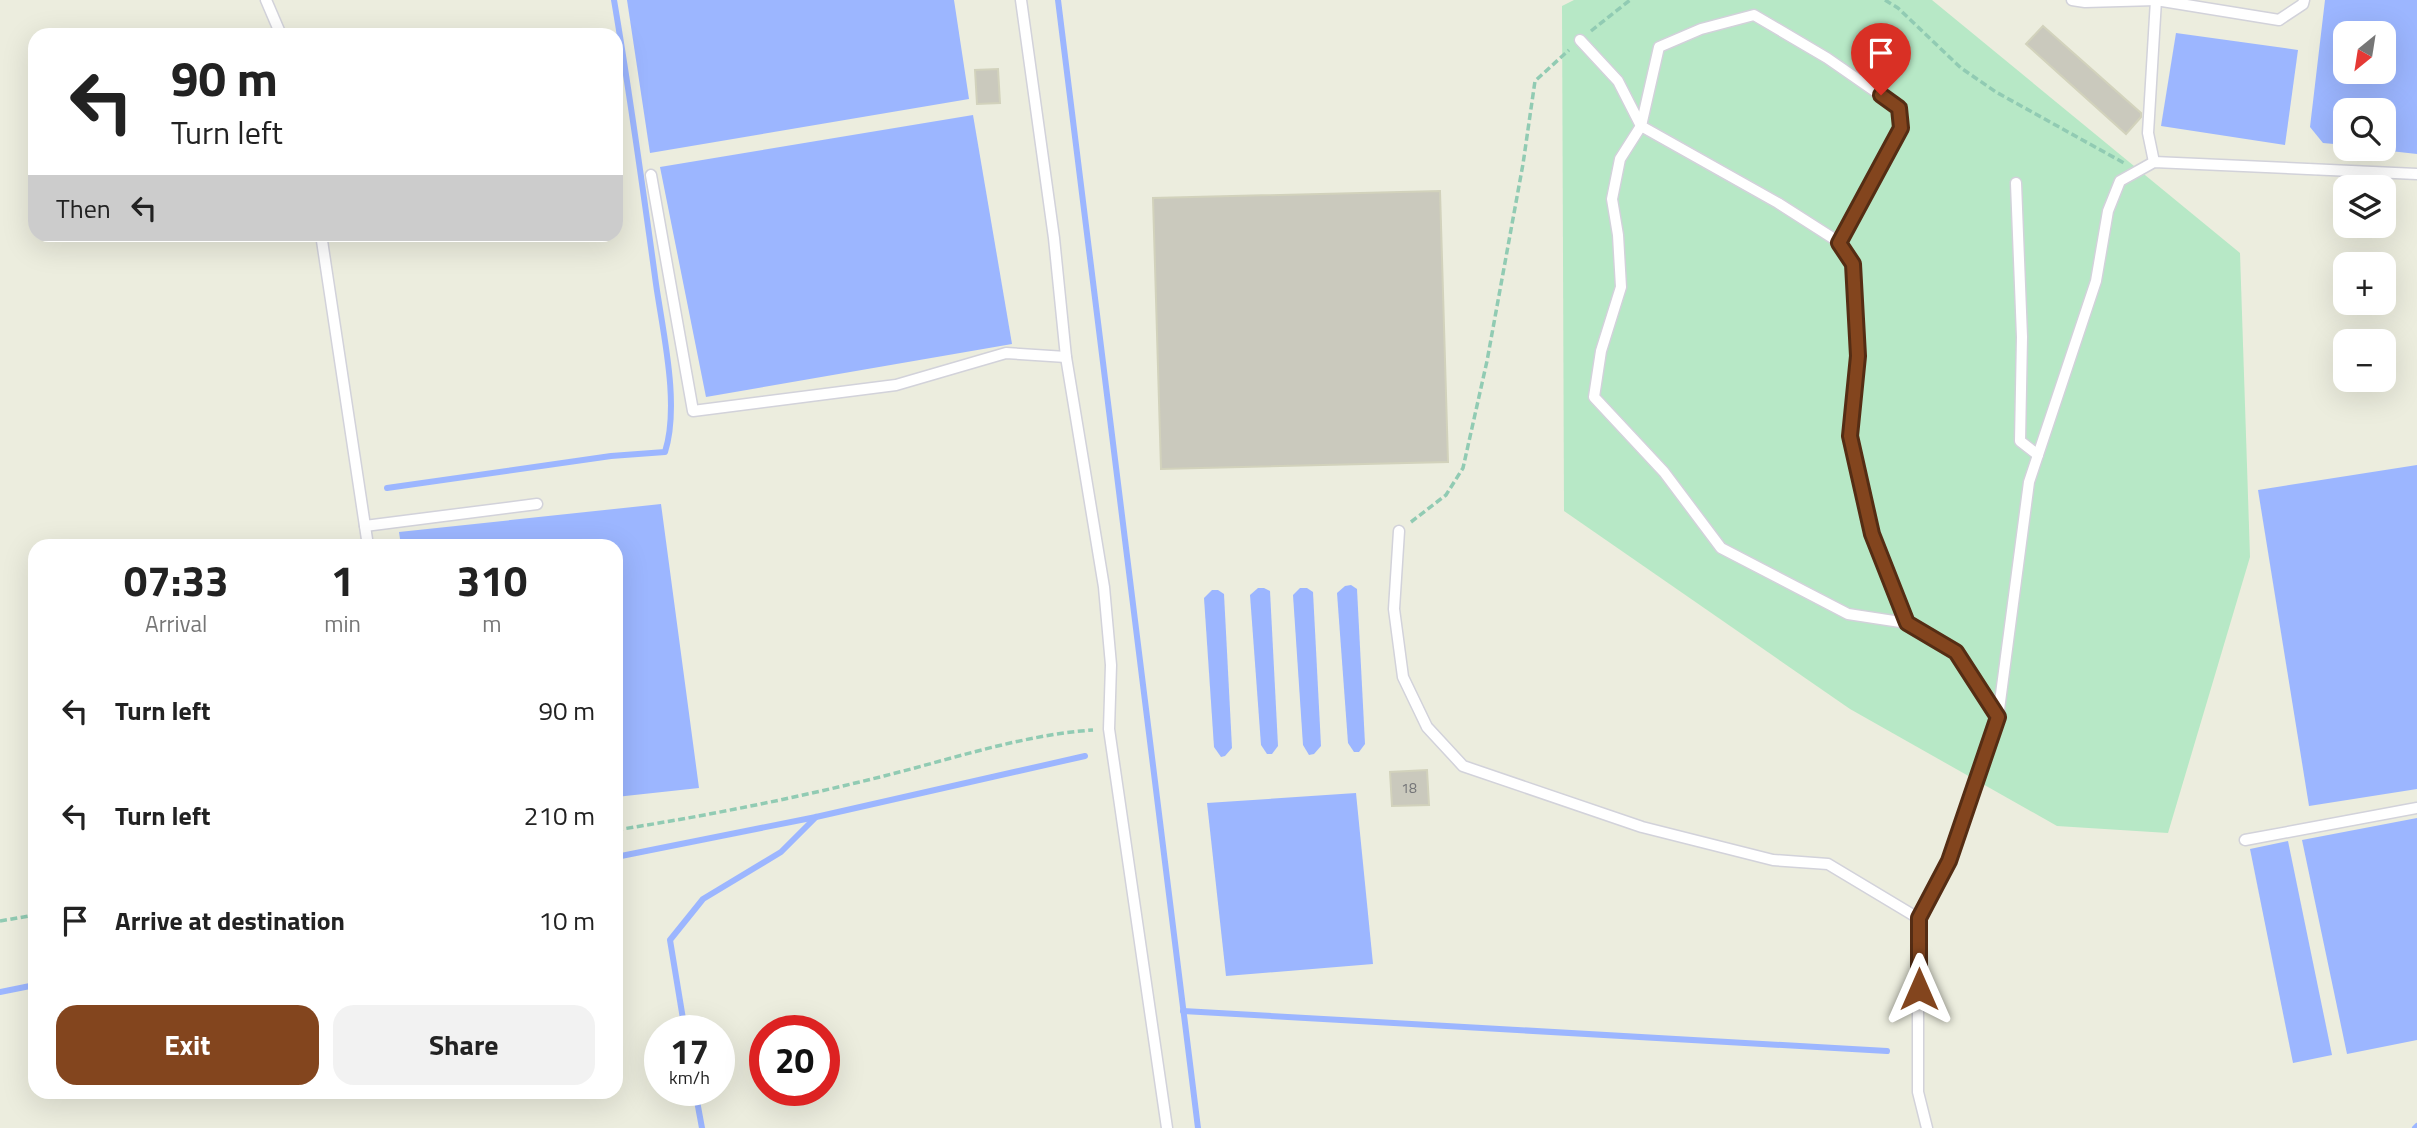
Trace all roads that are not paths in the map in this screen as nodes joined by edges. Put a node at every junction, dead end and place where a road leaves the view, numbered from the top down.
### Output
1 (266, 0) edge
2 (1021, 0) edge
3 (2072, 0) edge
4 (2156, 0) edge
5 (2304, 0) edge
6 (278, 28) edge
7 (1580, 40) road end
8 (1641, 126) junction
9 (2154, 162) junction
10 (2417, 174) edge
11 (651, 175) dead end
12 (2016, 183) dead end
13 (322, 242) edge
14 (1839, 243) junction
15 (1066, 357) junction
16 (2038, 455) junction
17 (537, 504) dead end
18 (365, 526) junction
19 (1399, 531) road end
20 (367, 539) edge
21 (1907, 623) junction
22 (1998, 717) junction
23 (2417, 808) edge
24 (2245, 840) dead end
25 (1919, 918) junction
26 (1167, 1128) edge
27 (1927, 1128) edge

1 - 6 lane
2 - 15 lane
3 - 4 lane
4 - 5 lane
4 - 9 lane
7 - 8 lane
8 - 14 lane
8 - 14 lane
8 - 21 lane
9 - 10 lane
9 - 16 lane
11 - 15 lane
12 - 16 lane
13 - 18 lane
14 - 21 lane
15 - 26 lane
16 - 22 lane
17 - 18 lane
18 - 20 lane
19 - 25 lane
21 - 22 lane
22 - 25 lane
23 - 24 lane
25 - 27 lane

